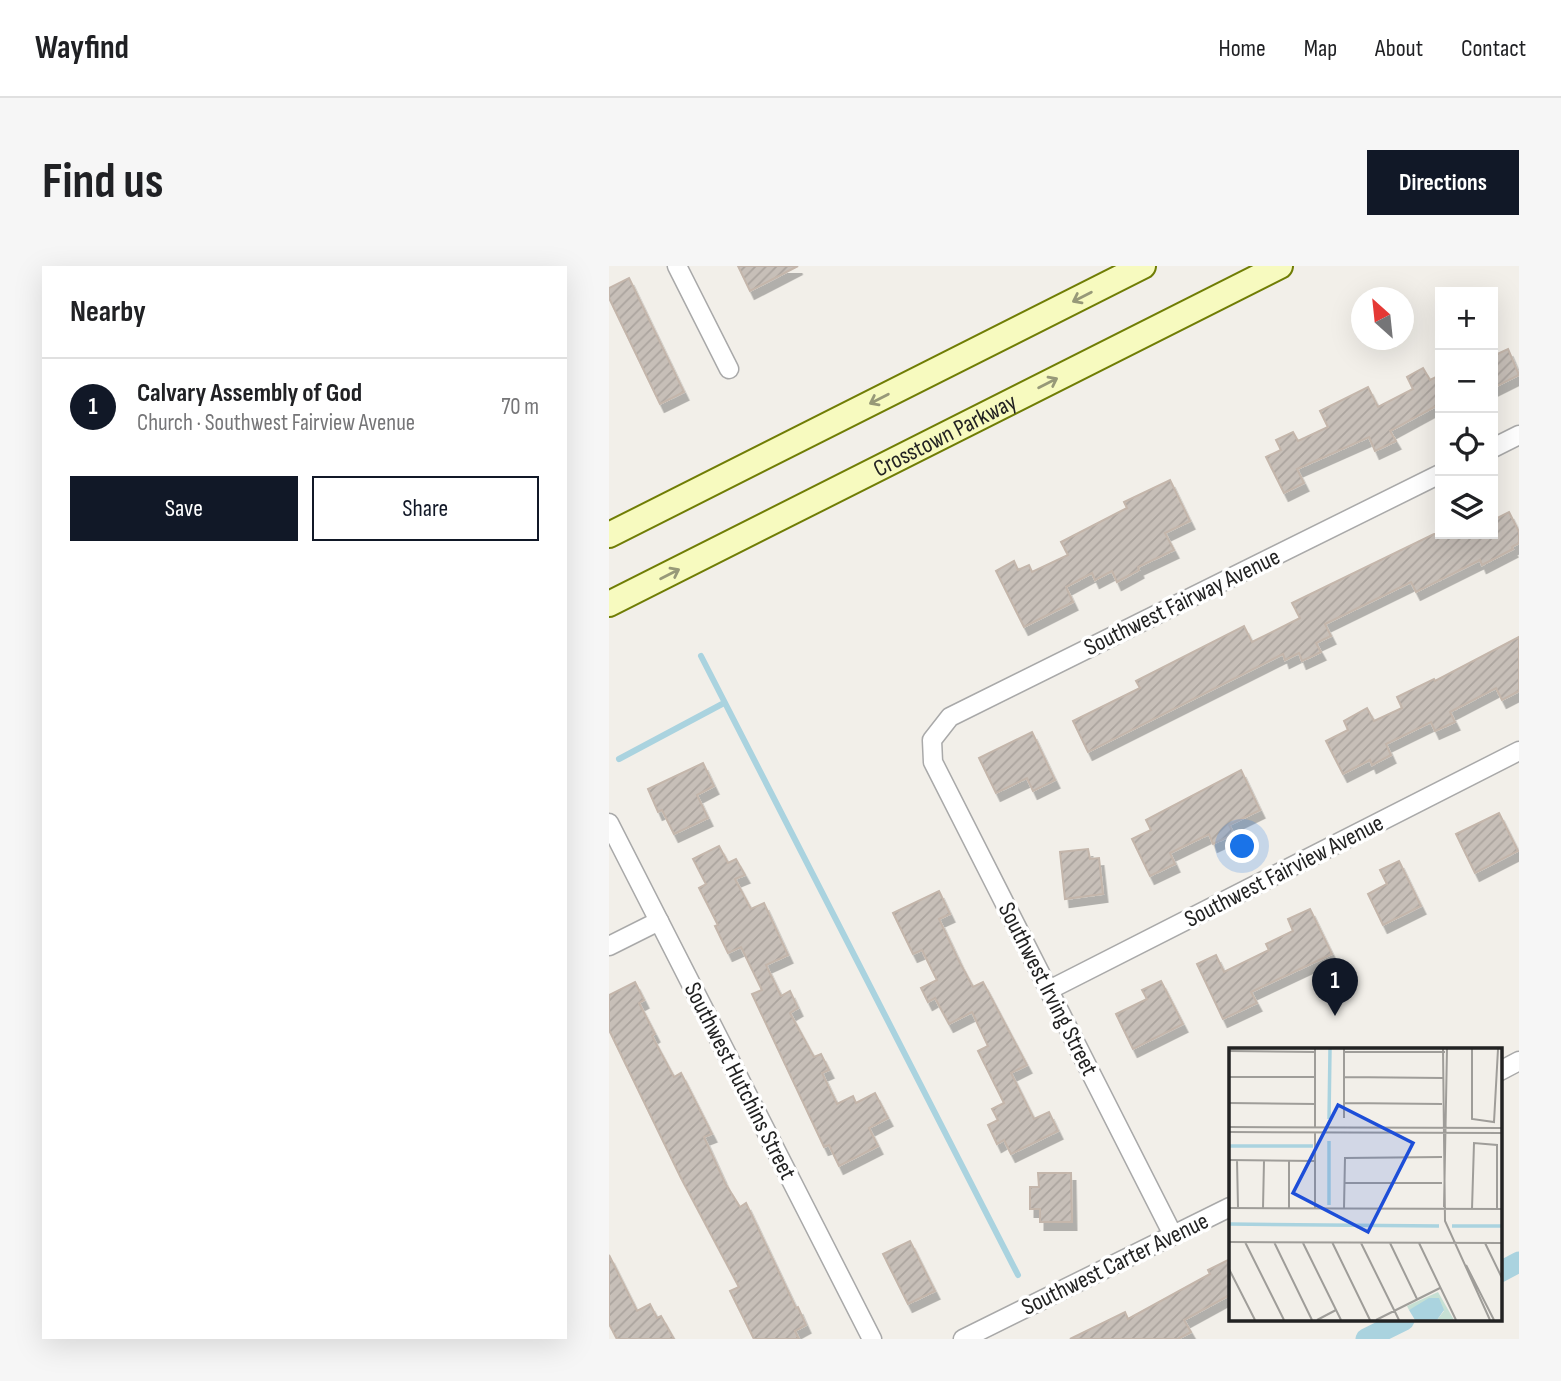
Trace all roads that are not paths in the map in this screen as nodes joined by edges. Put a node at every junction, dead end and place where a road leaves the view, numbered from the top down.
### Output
1 (677, 266) edge
2 (1143, 266) edge
3 (1280, 266) edge
4 (729, 369) dead end
5 (1519, 435) edge
6 (1498, 446) edge
7 (1436, 476) edge
8 (609, 536) edge
9 (609, 604) edge
10 (932, 740) joint
11 (1519, 751) edge
12 (609, 823) edge
13 (659, 921) junction
14 (609, 946) edge
15 (1049, 990) junction
16 (1519, 1061) edge
17 (1501, 1070) edge
18 (1229, 1207) edge
19 (1173, 1235) junction
20 (872, 1339) edge
21 (963, 1339) edge

1 - 4 street
2 -> 8 main road
9 -> 3 main road, Crosstown Parkway
5 - 6 street
7 - 10 street, Southwest Fairway Avenue
10 - 15 street, Southwest Irving Street
11 - 15 street, Southwest Fairview Avenue
12 - 13 street, Southwest Hutchins Street
13 - 14 street
13 - 20 street, Southwest Hutchins Street
15 - 19 street, Southwest Irving Street
16 - 17 street
18 - 19 street, Southwest Carter Avenue
19 - 21 street, Southwest Carter Avenue

